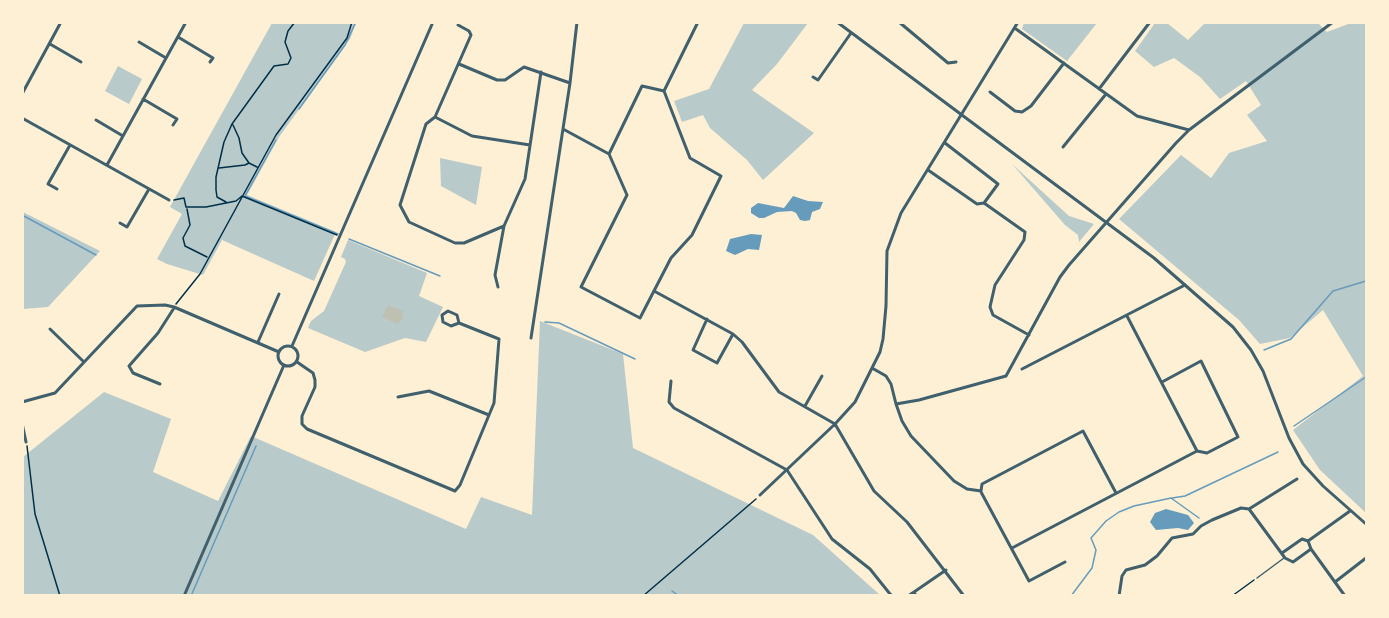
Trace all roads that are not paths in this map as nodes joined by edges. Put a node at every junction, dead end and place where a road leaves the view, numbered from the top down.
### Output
1 (61, 22) edge
2 (186, 22) edge
3 (433, 22) edge
4 (577, 22) edge
5 (698, 22) edge
6 (837, 22) edge
7 (899, 22) edge
8 (1018, 22) edge
9 (1150, 22) edge
10 (1333, 22) edge
11 (1326, 24) edge
12 (458, 25) dead end
13 (1016, 29) junction
14 (851, 33) junction
15 (178, 37) junction
16 (139, 42) dead end
17 (50, 44) junction
18 (166, 58) junction
19 (81, 62) dead end
20 (210, 62) dead end
21 (956, 62) dead end
22 (1064, 63) junction
23 (459, 64) junction
24 (541, 72) junction
25 (813, 76) dead end
26 (570, 83) junction
27 (1099, 89) junction
28 (664, 91) junction
29 (990, 92) dead end
30 (1106, 93) junction
31 (22, 94) edge
32 (143, 99) junction
33 (961, 114) junction
34 (435, 117) junction
35 (22, 118) edge
36 (96, 120) dead end
37 (173, 125) dead end
38 (563, 129) junction
39 (1189, 130) junction
40 (123, 136) junction
41 (945, 142) junction
42 (70, 145) junction
43 (530, 145) junction
44 (1063, 147) dead end
45 (609, 154) junction
46 (106, 165) junction
47 (928, 170) junction
48 (57, 189) dead end
49 (149, 189) junction
50 (170, 200) road end
51 (984, 203) junction
52 (120, 223) dead end
53 (1106, 223) junction
54 (504, 226) junction
55 (1185, 285) junction
56 (498, 287) dead end
57 (654, 291) junction
58 (279, 294) dead end
59 (174, 307) junction
60 (1127, 316) junction
61 (707, 319) junction
62 (459, 323) junction
63 (50, 330) dead end
64 (733, 334) junction
65 (1029, 335) junction
66 (531, 338) dead end
67 (258, 343) junction
68 (292, 346) junction
69 (279, 352) junction
70 (84, 362) junction
71 (297, 362) junction
72 (284, 365) junction
73 (872, 368) junction
74 (1022, 369) dead end
75 (822, 376) dead end
76 (671, 381) dead end
77 (1162, 382) junction
78 (160, 384) dead end
79 (398, 397) dead end
80 (22, 402) edge
81 (896, 404) junction
82 (805, 406) junction
83 (489, 415) junction
84 (22, 423) edge
85 (835, 424) junction
86 (26, 442) road end
87 (1197, 451) junction
88 (787, 470) junction
89 (1297, 479) dead end
90 (981, 491) junction
91 (1116, 493) junction
92 (760, 495) road end
93 (1249, 509) junction
94 (1350, 511) junction
95 (1366, 524) edge
96 (1308, 542) junction
97 (1012, 548) junction
98 (1311, 549) junction
99 (1282, 553) junction
100 (1285, 558) junction
101 (1366, 558) edge
102 (1065, 562) dead end
103 (946, 570) junction
104 (1257, 578) road end
105 (1335, 582) junction
106 (915, 594) edge
107 (184, 596) edge
108 (893, 596) edge
109 (908, 596) edge
110 (964, 596) edge
111 (1119, 596) edge
112 (1345, 596) edge

1 - 17 street
2 - 15 street
3 - 68 street
4 - 26 street
5 - 28 street
6 - 14 street
7 - 21 street
8 - 13 street
9 - 27 street
10 - 11 street
11 - 39 street
12 - 23 street
13 - 22 street
13 - 33 street
14 - 25 street
14 - 33 street
15 - 18 street
15 - 20 street
16 - 18 street
17 - 19 street
17 - 31 street
18 - 32 street
22 - 27 street
22 - 29 street
23 - 24 street
23 - 34 street
24 - 26 street
24 - 43 street
26 - 38 street
27 - 30 street
28 - 45 street
28 - 57 street
30 - 39 street
30 - 44 street
32 - 37 street
32 - 40 street
33 - 41 street
33 - 53 street
34 - 43 street
34 - 54 street
35 - 42 street
36 - 40 street
38 - 45 street
38 - 66 street
39 - 53 street
40 - 46 street
41 - 47 street
41 - 51 street
42 - 46 street
42 - 48 street
43 - 54 street
45 - 57 street
46 - 49 street
47 - 51 street
47 - 73 street
49 - 50 street
49 - 52 street
51 - 65 street
53 - 55 street
53 - 65 street
54 - 56 street
55 - 60 street
55 - 94 street
57 - 61 street
58 - 67 street
59 - 67 street
59 - 70 street
59 - 78 street
60 - 74 street
60 - 77 street
61 - 64 street
61 - 64 street
62 - 62 street
62 - 83 street
63 - 70 street
64 - 82 street
65 - 81 street
67 - 69 street
68 - 69 street
68 - 71 street
69 - 72 street
70 - 80 street
71 - 72 street
71 - 83 street
72 - 107 street
73 - 81 street
73 - 85 street
75 - 82 street
76 - 88 street
77 - 87 street
77 - 87 street
79 - 83 street
81 - 90 street
82 - 85 street
84 - 86 street
85 - 88 street
85 - 103 street
87 - 91 street
88 - 92 street
88 - 108 street
89 - 93 street
90 - 91 street
90 - 97 street
91 - 97 street
93 - 99 street
93 - 111 street
94 - 95 street
94 - 96 street
96 - 98 street
96 - 99 street
97 - 102 street
98 - 100 street
98 - 105 street
99 - 100 street
100 - 104 lane
101 - 105 street
103 - 106 street
103 - 110 street
105 - 112 street
106 - 109 street

